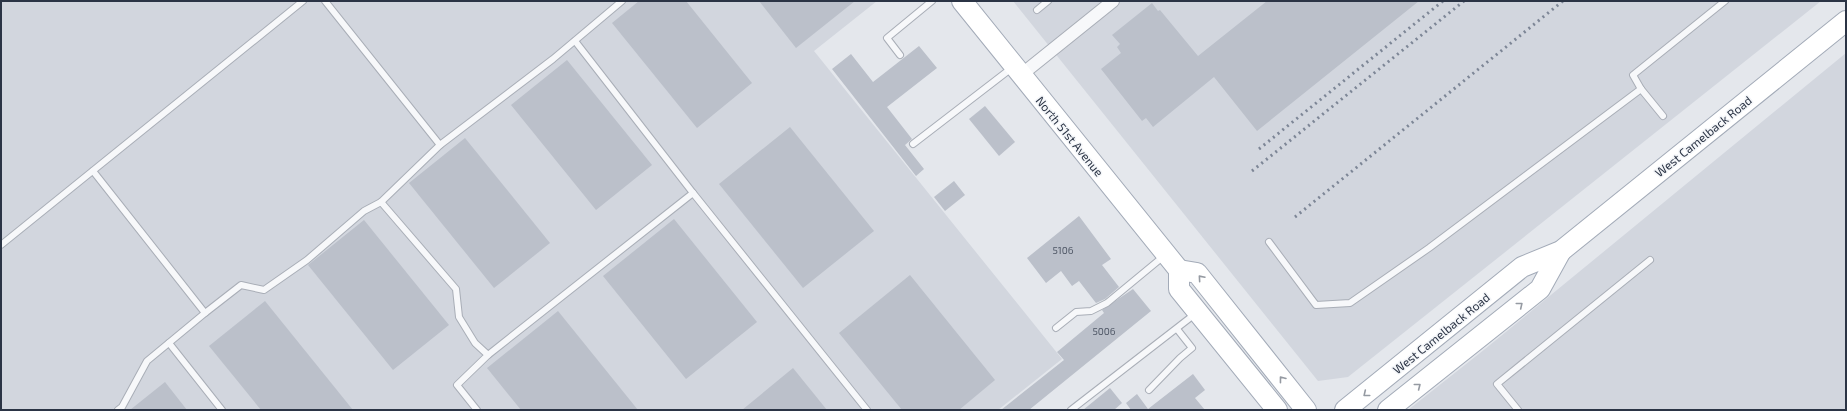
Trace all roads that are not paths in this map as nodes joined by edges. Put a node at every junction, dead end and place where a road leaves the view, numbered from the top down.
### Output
1 (303, 1) edge
2 (326, 1) edge
3 (622, 1) edge
4 (932, 1) edge
5 (962, 1) edge
6 (1048, 1) edge
7 (1113, 1) edge
8 (1725, 1) edge
9 (1037, 10) dead end
10 (1846, 21) edge
11 (575, 41) junction
12 (900, 55) dead end
13 (1017, 71) junction
14 (1641, 89) junction
15 (1663, 116) dead end
16 (913, 144) dead end
17 (440, 145) junction
18 (93, 171) junction
19 (693, 193) junction
20 (381, 202) junction
21 (1269, 242) dead end
22 (1, 245) edge
23 (1561, 250) junction
24 (1166, 254) junction
25 (1650, 260) dead end
26 (1179, 270) junction
27 (1198, 312) junction
28 (205, 313) junction
29 (1056, 328) dead end
30 (1177, 329) junction
31 (169, 343) junction
32 (488, 356) junction
33 (1149, 390) dead end
34 (118, 410) edge
35 (222, 410) edge
36 (477, 410) edge
37 (867, 410) edge
38 (1071, 410) edge
39 (1277, 410) edge
40 (1306, 410) edge
41 (1345, 410) edge
42 (1388, 410) edge
43 (1518, 410) edge

1 - 18 lane
2 - 17 lane
3 - 11 lane
4 - 12 lane
5 - 13 main road, North 51st Avenue
6 - 9 lane
7 - 13 street
8 - 14 lane
10 - 23 main road, West Camelback Road
11 - 17 lane
11 - 19 lane
13 - 16 lane
13 - 24 main road, North 51st Avenue
14 - 15 lane
14 - 21 lane
17 - 20 lane
18 - 22 lane
18 - 28 lane
19 - 32 lane
19 - 37 lane
20 - 28 lane
20 - 32 lane
23 -> 41 main road, West Camelback Road
42 -> 23 main road, West Camelback Road
24 - 26 main road, North 51st Avenue
24 - 29 lane
25 - 43 lane
26 - 27 main road
40 -> 26 main road
27 - 30 lane
27 - 39 main road
28 - 31 lane
30 - 33 lane
30 - 38 lane
31 - 34 lane
31 - 35 lane
32 - 36 lane

